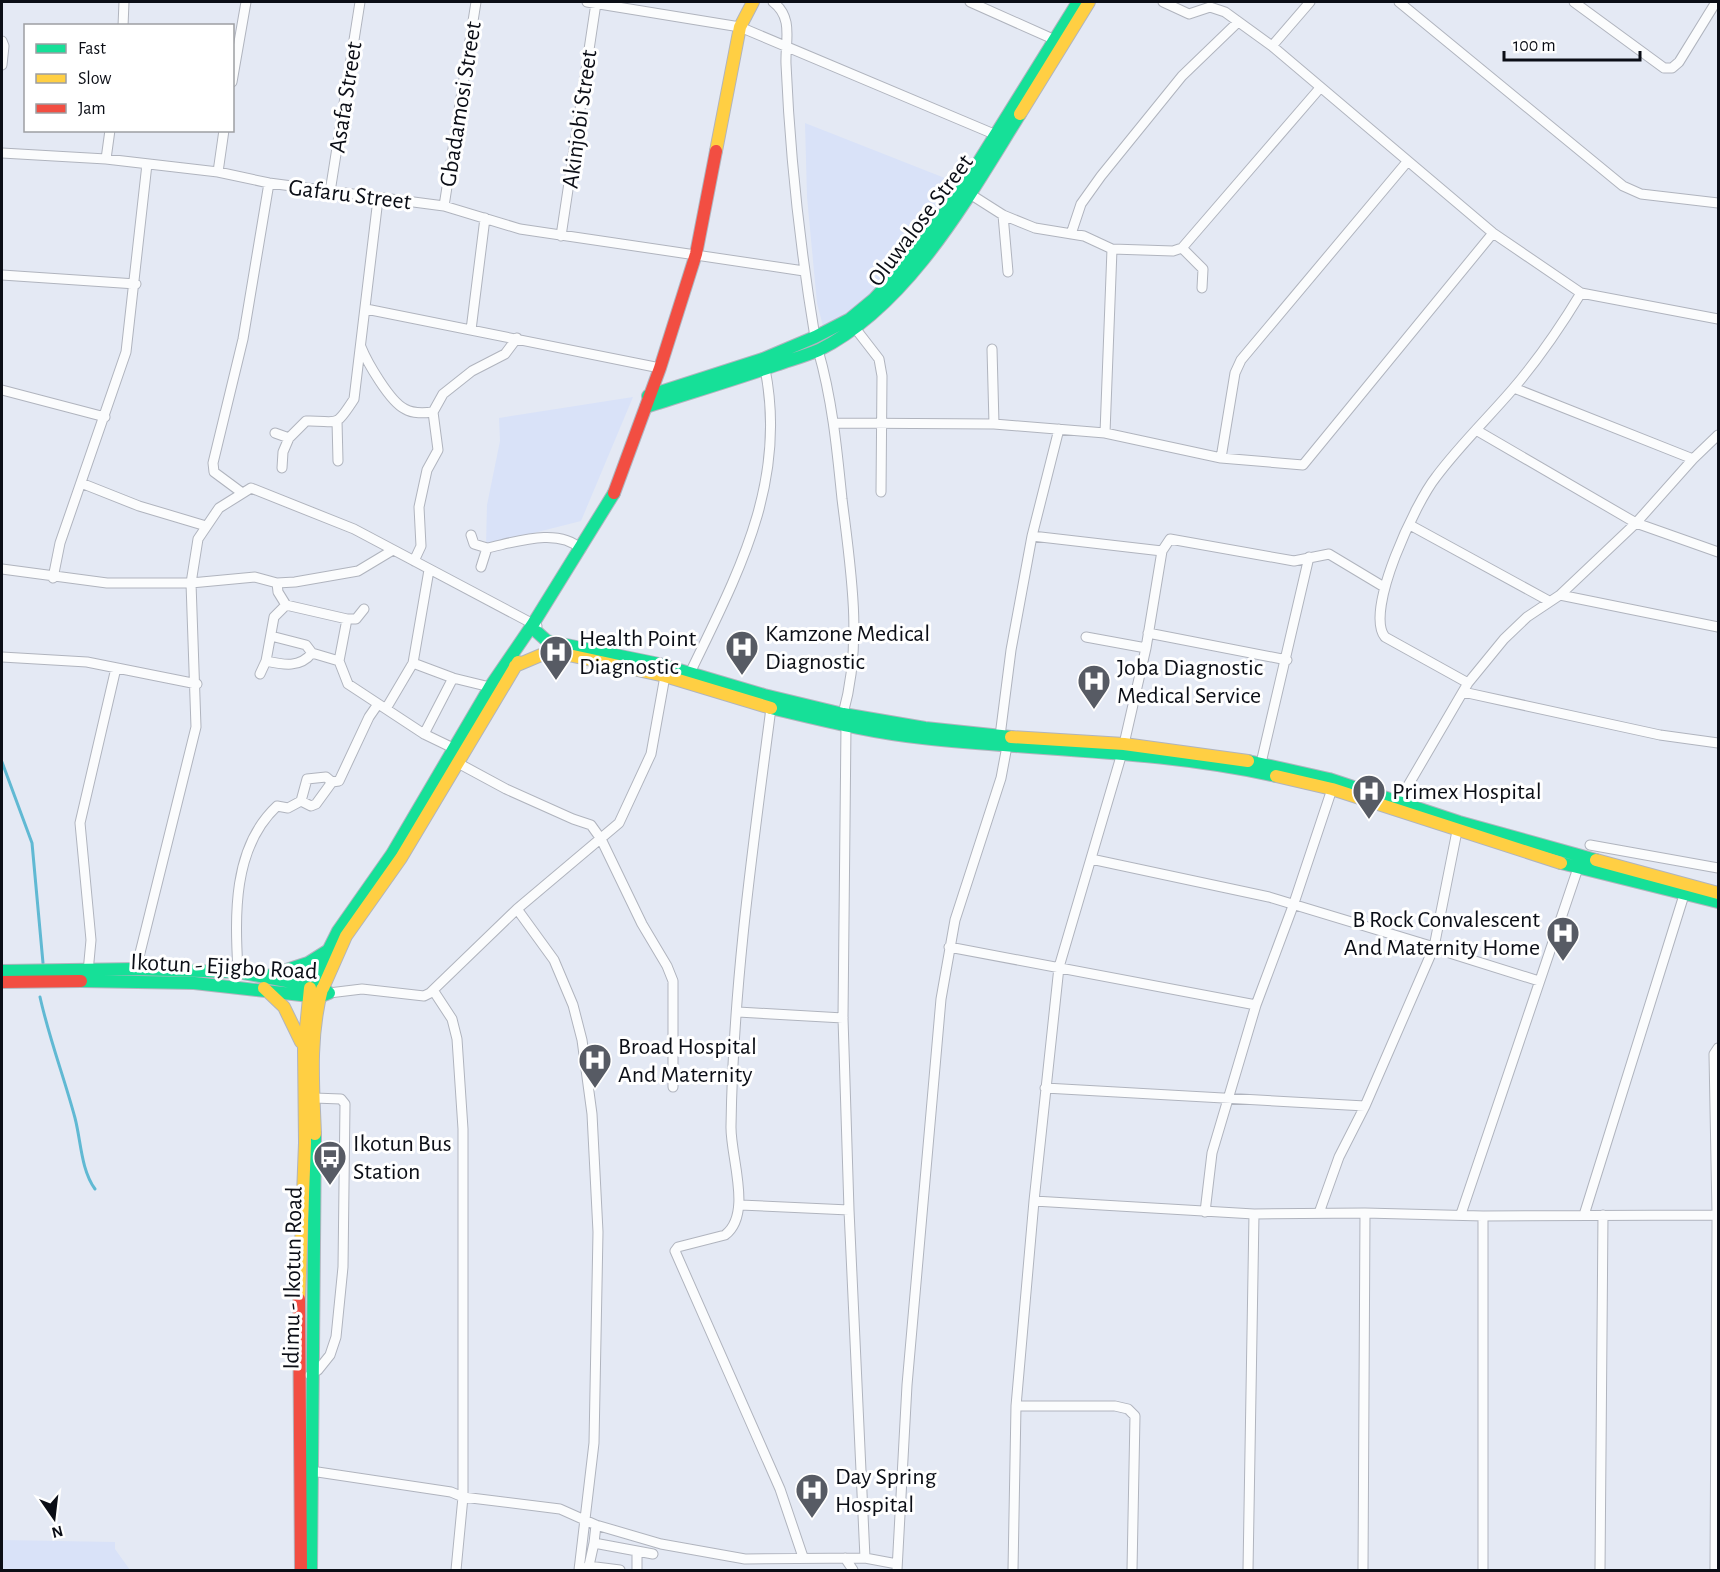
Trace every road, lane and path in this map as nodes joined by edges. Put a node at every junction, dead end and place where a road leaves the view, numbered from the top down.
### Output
1 (124, 2) edge
2 (246, 2) edge
3 (360, 2) edge
4 (476, 2) edge
5 (592, 2) edge
6 (753, 2) edge
7 (773, 2) edge
8 (970, 2) edge
9 (1078, 2) edge
10 (1089, 2) edge
11 (1163, 2) edge
12 (1310, 2) edge
13 (1399, 2) edge
14 (1716, 2) edge
15 (609, 3) edge
16 (1578, 3) edge
17 (1238, 22) junction
18 (123, 24) edge
19 (740, 27) junction
20 (1053, 39) junction
21 (2, 41) edge
22 (1272, 46) junction
23 (785, 48) junction
24 (2, 65) edge
25 (234, 71) edge
26 (1320, 88) junction
27 (110, 132) edge
28 (224, 132) edge
29 (1001, 137) junction
30 (2, 153) edge
31 (106, 159) junction
32 (1407, 162) junction
33 (147, 164) junction
34 (218, 172) junction
35 (269, 183) junction
36 (330, 192) junction
37 (970, 194) junction
38 (378, 199) junction
39 (1719, 203) edge
40 (444, 206) junction
41 (1003, 215) junction
42 (485, 218) junction
43 (1493, 233) junction
44 (1071, 234) junction
45 (561, 236) junction
46 (1182, 248) junction
47 (1112, 249) junction
48 (696, 254) junction
49 (804, 271) junction
50 (1008, 272) dead end
51 (2, 275) edge
52 (136, 284) junction
53 (1202, 288) dead end
54 (1581, 293) junction
55 (366, 309) junction
56 (1719, 319) edge
57 (855, 328) junction
58 (471, 330) junction
59 (517, 338) junction
60 (817, 343) junction
61 (360, 344) junction
62 (993, 349) dead end
63 (765, 369) junction
64 (658, 374) junction
65 (1514, 388) junction
66 (2, 390) edge
67 (650, 401) junction
68 (433, 412) junction
69 (105, 417) junction
70 (337, 421) junction
71 (834, 423) junction
72 (882, 423) junction
73 (994, 424) junction
74 (1059, 429) junction
75 (1476, 430) junction
76 (275, 433) dead end
77 (1105, 433) junction
78 (1719, 435) edge
79 (289, 438) junction
80 (1221, 458) junction
81 (1693, 459) junction
82 (338, 461) dead end
83 (282, 468) dead end
84 (81, 483) junction
85 (241, 492) junction
86 (881, 492) dead end
87 (1636, 523) junction
88 (1410, 525) junction
89 (206, 526) junction
90 (471, 535) dead end
91 (1032, 536) junction
92 (487, 548) junction
93 (581, 549) junction
94 (393, 550) junction
95 (1162, 551) junction
96 (1719, 552) edge
97 (1309, 557) junction
98 (414, 561) junction
99 (481, 567) dead end
100 (2, 569) edge
101 (429, 570) junction
102 (53, 578) junction
103 (191, 583) junction
104 (277, 583) junction
105 (1384, 587) junction
106 (1560, 595) junction
107 (1549, 601) junction
108 (286, 605) junction
109 (364, 609) dead end
110 (347, 619) junction
111 (1719, 627) edge
112 (1148, 633) junction
113 (531, 634) junction
114 (271, 636) junction
115 (1086, 637) dead end
116 (1146, 648) junction
117 (312, 653) junction
118 (541, 655) junction
119 (2, 657) edge
120 (1287, 660) junction
121 (266, 661) junction
122 (339, 661) junction
123 (413, 663) junction
124 (515, 666) junction
125 (116, 668) junction
126 (690, 673) junction
127 (260, 674) dead end
128 (665, 676) junction
129 (453, 678) junction
130 (197, 684) junction
131 (490, 687) junction
132 (1465, 688) junction
133 (382, 706) junction
134 (771, 708) junction
135 (844, 720) junction
136 (423, 734) junction
137 (1003, 741) junction
138 (1719, 743) edge
139 (453, 748) junction
140 (1123, 749) junction
141 (1219, 760) junction
142 (456, 762) junction
143 (1261, 763) junction
144 (332, 782) junction
145 (1332, 789) junction
146 (301, 801) junction
147 (1399, 801) junction
148 (1457, 831) junction
149 (601, 839) junction
150 (1590, 845) dead end
151 (1091, 859) junction
152 (1578, 868) junction
153 (1719, 868) edge
154 (1719, 893) edge
155 (1684, 895) junction
156 (1719, 902) edge
157 (1293, 906) junction
158 (517, 909) junction
159 (949, 947) junction
160 (1437, 949) junction
161 (327, 951) junction
162 (1059, 967) junction
163 (136, 969) junction
164 (2, 971) edge
165 (88, 972) junction
166 (238, 972) junction
167 (1539, 981) junction
168 (2, 982) edge
169 (265, 982) junction
170 (433, 990) junction
171 (318, 992) junction
172 (1256, 1005) junction
173 (738, 1012) junction
174 (843, 1018) junction
175 (304, 1048) junction
176 (1719, 1048) edge
177 (673, 1087) dead end
178 (1045, 1088) junction
179 (314, 1098) junction
180 (1227, 1100) junction
181 (1365, 1106) junction
182 (1034, 1201) junction
183 (740, 1205) junction
184 (849, 1210) junction
185 (1205, 1212) junction
186 (1365, 1212) junction
187 (1318, 1213) junction
188 (1254, 1214) junction
189 (1461, 1214) junction
190 (1584, 1215) junction
191 (1603, 1215) junction
192 (1718, 1215) edge
193 (1483, 1216) junction
194 (310, 1375) junction
195 (1016, 1406) junction
196 (311, 1471) junction
197 (463, 1497) junction
198 (306, 1500) junction
199 (584, 1518) junction
200 (596, 1525) junction
201 (594, 1543) junction
202 (638, 1551) junction
203 (653, 1554) dead end
204 (803, 1557) junction
205 (845, 1558) junction
206 (865, 1558) junction
207 (745, 1559) junction
208 (876, 1559) junction
209 (897, 1567) edge
210 (588, 1568) edge
211 (302, 1570) edge
212 (311, 1570) edge
213 (456, 1570) edge
214 (579, 1570) edge
215 (620, 1570) edge
216 (637, 1570) edge
217 (745, 1570) edge
218 (853, 1570) edge
219 (874, 1570) edge
220 (1012, 1570) edge
221 (1132, 1570) edge
222 (1248, 1570) edge
223 (1363, 1570) edge
224 (1483, 1570) edge
225 (1600, 1570) edge
226 (1715, 1570) edge

1 - 18 street
2 - 25 street
3 - 36 street, Asafa Street
4 - 40 street, Gbadamosi Street
5 - 15 street
5 - 45 street, Akinjobi Street
6 - 19 main road
7 - 23 street
8 - 20 street
9 - 20 main road, Oluwalose Street
10 - 29 main road, Oluwalose Street
11 - 17 street
12 - 22 street
13 - 39 street
14 - 16 street
15 - 19 street
17 - 22 street
17 - 44 street
19 - 23 street
19 - 48 main road
20 - 29 main road, Oluwalose Street
21 - 24 street
22 - 26 street
23 - 29 street
23 - 49 street
26 - 32 street
26 - 46 street
27 - 31 street
28 - 34 street
29 - 37 main road, Oluwalose Street
29 - 60 main road, Oluwalose Street
30 - 31 street, Gafaru Street
31 - 33 street, Gafaru Street
32 - 43 street
32 - 80 street
33 - 34 street, Gafaru Street
33 - 52 street
34 - 35 street, Gafaru Street
35 - 36 street, Gafaru Street
35 - 85 street
36 - 38 street, Gafaru Street
37 - 41 street
37 - 57 main road, Oluwalose Street
38 - 40 street, Gafaru Street
38 - 55 street
40 - 42 street, Gafaru Street
41 - 44 street
41 - 50 street
42 - 45 street, Gafaru Street
42 - 58 street
43 - 54 street
43 - 80 street
44 - 47 street
45 - 48 street, Gafaru Street
46 - 47 street
46 - 53 street
47 - 77 street
48 - 49 street, Gafaru Street
48 - 64 main road
49 - 60 street
51 - 52 street
52 - 69 street
54 - 56 street
54 - 65 street
55 - 58 street
55 - 61 street
57 - 60 main road, Oluwalose Street
57 - 72 street
58 - 59 street
59 - 64 street
59 - 68 street
60 - 63 main road, Oluwalose Street
60 - 67 main road, Oluwalose Street
60 - 71 street
61 - 68 street
61 - 70 street
62 - 73 street
63 - 67 main road, Oluwalose Street
63 - 126 street
64 - 67 main road
65 - 75 street
65 - 81 street
66 - 69 street
67 - 93 main road
67 - 113 main road
68 - 98 street
69 - 84 street
70 - 79 street
70 - 82 street
71 - 72 street
71 - 135 street
72 - 73 street
72 - 86 street
73 - 74 street
74 - 77 street
74 - 91 street
75 - 87 street
75 - 88 street
76 - 79 street
77 - 80 street
78 - 81 street
79 - 83 street
81 - 87 street
84 - 89 street
84 - 102 street
85 - 89 street
85 - 94 street
87 - 96 street
87 - 106 street
88 - 105 street
88 - 107 street
89 - 103 street
90 - 92 street
91 - 95 street
91 - 137 street
92 - 93 street
92 - 99 street
93 - 113 main road
94 - 98 street
94 - 104 street
95 - 97 street
95 - 112 street
97 - 105 street
97 - 120 street
98 - 101 street
100 - 102 street
101 - 113 street
101 - 123 street
102 - 103 street
103 - 104 street
103 - 130 street
104 - 108 street
105 - 132 street
106 - 107 street
106 - 111 street
107 - 132 street
108 - 110 street
108 - 114 street
109 - 110 street
110 - 122 street
112 - 116 street
112 - 120 street
113 - 118 main road
113 - 124 main road
113 - 126 main road
113 - 131 main road
114 - 117 street
114 - 121 street
115 - 116 street
116 - 140 street
117 - 121 street
117 - 122 street
118 - 124 main road
118 - 128 main road
119 - 125 street
120 - 143 street
121 - 127 street
122 - 133 street
123 - 129 street
123 - 133 street
124 - 142 main road
125 - 130 street
125 - 165 street
126 - 135 main road
128 - 134 main road
128 - 149 street
129 - 131 street
129 - 136 street
130 - 163 street
131 - 139 main road
132 - 138 street
132 - 147 street
133 - 136 street
133 - 144 street
134 - 135 main road
134 - 173 street
135 - 137 main road
135 - 174 street
136 - 139 street
137 - 140 main road
137 - 159 street
139 - 161 main road
140 - 141 main road
140 - 151 street
141 - 143 main road
141 - 145 main road
142 - 149 street
142 - 171 main road
143 - 147 main road
144 - 146 street
144 - 146 street
145 - 148 main road
145 - 157 street
146 - 166 street
147 - 154 main road
148 - 152 main road
148 - 160 street
149 - 158 street
149 - 177 street
150 - 153 street
151 - 157 street
151 - 162 street
152 - 155 main road
152 - 167 street
155 - 156 main road
155 - 190 street
157 - 160 street
157 - 172 street
158 - 170 street
158 - 199 street
159 - 162 street
159 - 209 street
160 - 167 street
160 - 181 street
161 - 169 main road
161 - 171 main road
162 - 172 street
162 - 178 street
163 - 165 main road, Ikotun - Ejigbo Road
163 - 166 main road, Ikotun - Ejigbo Road
164 - 165 main road, Ikotun - Ejigbo Road
166 - 169 main road, Ikotun - Ejigbo Road
167 - 189 street
168 - 169 main road, Ikotun - Ejigbo Road
169 - 171 main road, Ikotun - Ejigbo Road
169 - 175 main road
170 - 171 street
170 - 197 street
171 - 175 main road
171 - 179 main road, Idimu - Ikotun Road
172 - 180 street
173 - 174 street
173 - 183 street
174 - 184 street
175 - 198 main road
176 - 192 street
178 - 180 street
178 - 182 street
179 - 194 main road, Idimu - Ikotun Road
179 - 194 street
180 - 181 street
180 - 185 street
181 - 187 street
182 - 185 street
182 - 195 street
183 - 184 street
183 - 204 street
184 - 206 street
185 - 188 street
186 - 187 street
186 - 189 street
186 - 223 street
187 - 188 street
188 - 222 street
189 - 193 street
190 - 191 street
190 - 193 street
191 - 192 street
191 - 225 street
192 - 226 street
193 - 224 street
194 - 196 main road, Idimu - Ikotun Road
195 - 220 street
195 - 221 street
196 - 197 street
196 - 198 main road, Idimu - Ikotun Road
197 - 199 street
197 - 213 street
198 - 211 main road
198 - 212 main road, Idimu - Ikotun Road
199 - 200 street
199 - 214 street
200 - 201 street
200 - 207 street
201 - 202 street
201 - 210 street
202 - 203 street
202 - 216 street
204 - 205 street
204 - 207 street
205 - 206 street
205 - 218 street
206 - 208 street
207 - 217 street
208 - 209 street
208 - 219 street
210 - 215 street

